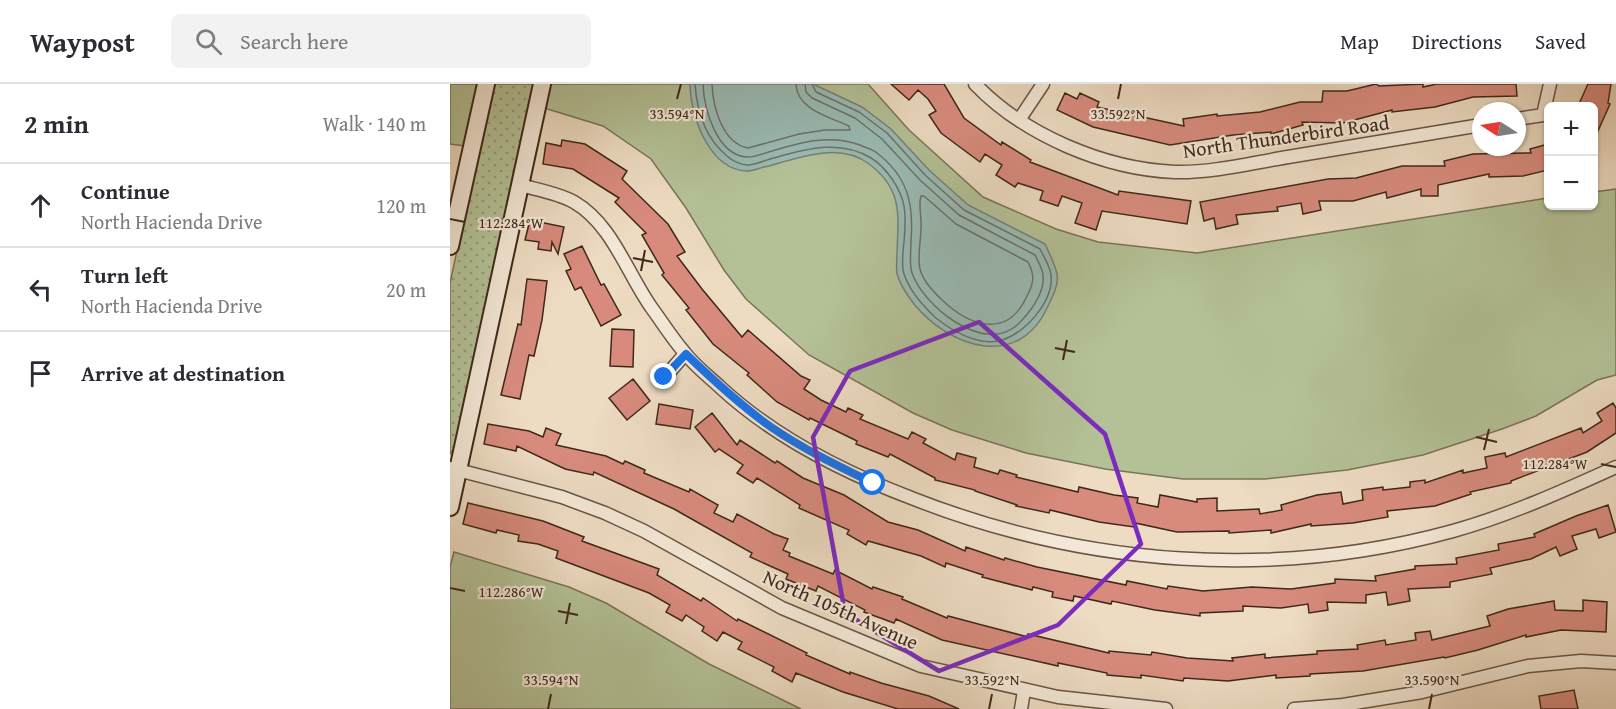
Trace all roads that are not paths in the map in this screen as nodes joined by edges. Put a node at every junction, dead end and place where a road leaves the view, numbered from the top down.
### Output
1 (486, 84) edge
2 (542, 84) edge
3 (975, 84) edge
4 (1043, 84) edge
5 (1550, 84) edge
6 (1526, 118) edge
7 (1019, 120) junction
8 (1472, 126) edge
9 (520, 185) junction
10 (452, 228) edge
11 (450, 246) edge
12 (686, 354) junction
13 (664, 377) dead end
14 (1616, 467) edge
15 (454, 469) edge
16 (450, 507) edge
17 (1616, 663) edge
18 (1024, 691) junction
19 (1343, 707) edge
20 (1021, 709) edge
21 (1166, 709) edge
22 (1294, 709) edge

1 - 10 street
2 - 9 street
3 - 7 street, North Thunderbird Road
4 - 7 street
5 - 6 street
7 - 8 street, North Thunderbird Road
9 - 12 street
9 - 15 street
10 - 11 street
12 - 13 street
12 - 14 street
15 - 16 street
15 - 18 street, North 105th Avenue
17 - 19 street
18 - 20 street
18 - 21 street, North 105th Avenue
19 - 22 street

